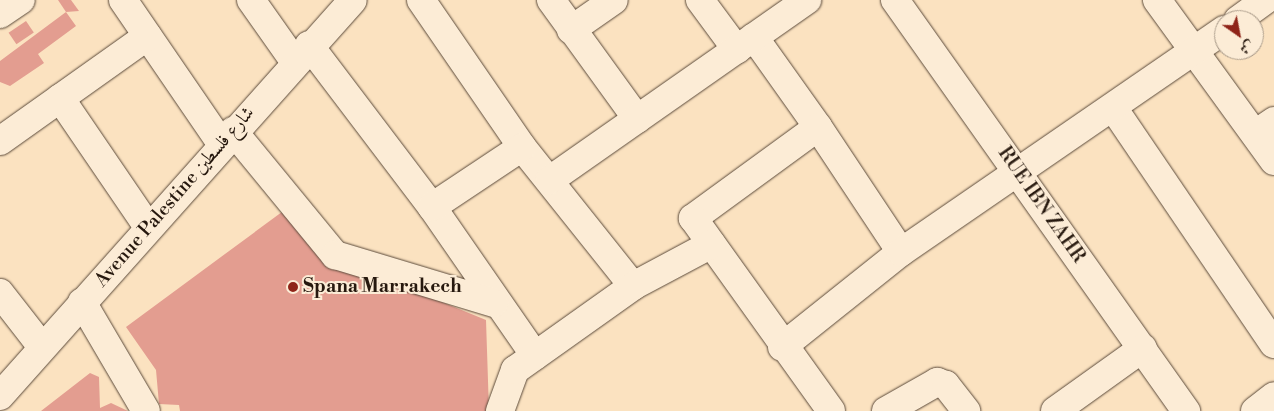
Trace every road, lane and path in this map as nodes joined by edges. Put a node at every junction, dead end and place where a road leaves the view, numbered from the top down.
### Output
1 (21, 0) edge
2 (123, 0) edge
3 (251, 0) edge
4 (421, 0) edge
5 (551, 0) edge
6 (614, 0) edge
7 (700, 0) edge
8 (807, 0) edge
9 (1157, 0) edge
10 (1266, 0) edge
11 (898, 1) edge
12 (338, 6) edge
13 (1252, 10) edge
14 (0, 14) edge
15 (571, 30) junction
16 (148, 36) junction
17 (1214, 37) edge
18 (745, 44) junction
19 (1194, 52) junction
20 (302, 53) junction
21 (60, 98) junction
22 (1114, 109) junction
23 (637, 119) junction
24 (818, 127) junction
25 (1264, 127) edge
26 (227, 137) junction
27 (0, 141) edge
28 (522, 147) junction
29 (1274, 161) edge
30 (1018, 173) junction
31 (550, 180) junction
32 (432, 207) junction
33 (148, 227) junction
34 (712, 244) junction
35 (901, 252) junction
36 (633, 286) junction
37 (0, 292) edge
38 (82, 302) junction
39 (494, 303) junction
40 (1274, 344) edge
41 (42, 347) junction
42 (782, 347) junction
43 (1143, 348) junction
44 (535, 356) junction
45 (0, 396) edge
46 (1274, 396) edge
47 (146, 411) edge
48 (500, 411) edge
49 (831, 411) edge
50 (886, 411) edge
51 (966, 411) edge
52 (1055, 411) edge
53 (1186, 411) edge
54 (1255, 411) edge

1 - 14 street
2 - 16 street
3 - 20 street
4 - 28 street
5 - 15 street
6 - 15 street
7 - 18 street
8 - 18 street
9 - 19 street
10 - 13 street
11 - 30 street, RUE IBN ZAHR
12 - 20 street, Avenue Palestine شارع فلسطين
15 - 23 street
16 - 21 street
16 - 26 street
17 - 19 street
18 - 23 street
18 - 24 street
19 - 22 street
19 - 25 street
20 - 26 street, Avenue Palestine شارع فلسطين
20 - 32 street
21 - 27 street
21 - 33 street
22 - 30 street
22 - 40 street
23 - 31 street
24 - 34 street
24 - 35 street
25 - 29 street
26 - 33 street, Avenue Palestine شارع فلسطين
26 - 39 street
28 - 31 street
28 - 32 street
30 - 35 street
30 - 43 street, RUE IBN ZAHR
31 - 36 street
32 - 39 street
33 - 38 street, Avenue Palestine شارع فلسطين
34 - 36 street
34 - 42 street
35 - 42 street
36 - 44 street
37 - 41 street
38 - 41 street, Avenue Palestine شارع فلسطين
38 - 47 street
39 - 44 street
41 - 45 street, Avenue Palestine شارع فلسطين
42 - 49 street
43 - 52 street
43 - 53 street, RUE IBN ZAHR
44 - 48 street
46 - 54 street
50 - 51 street

